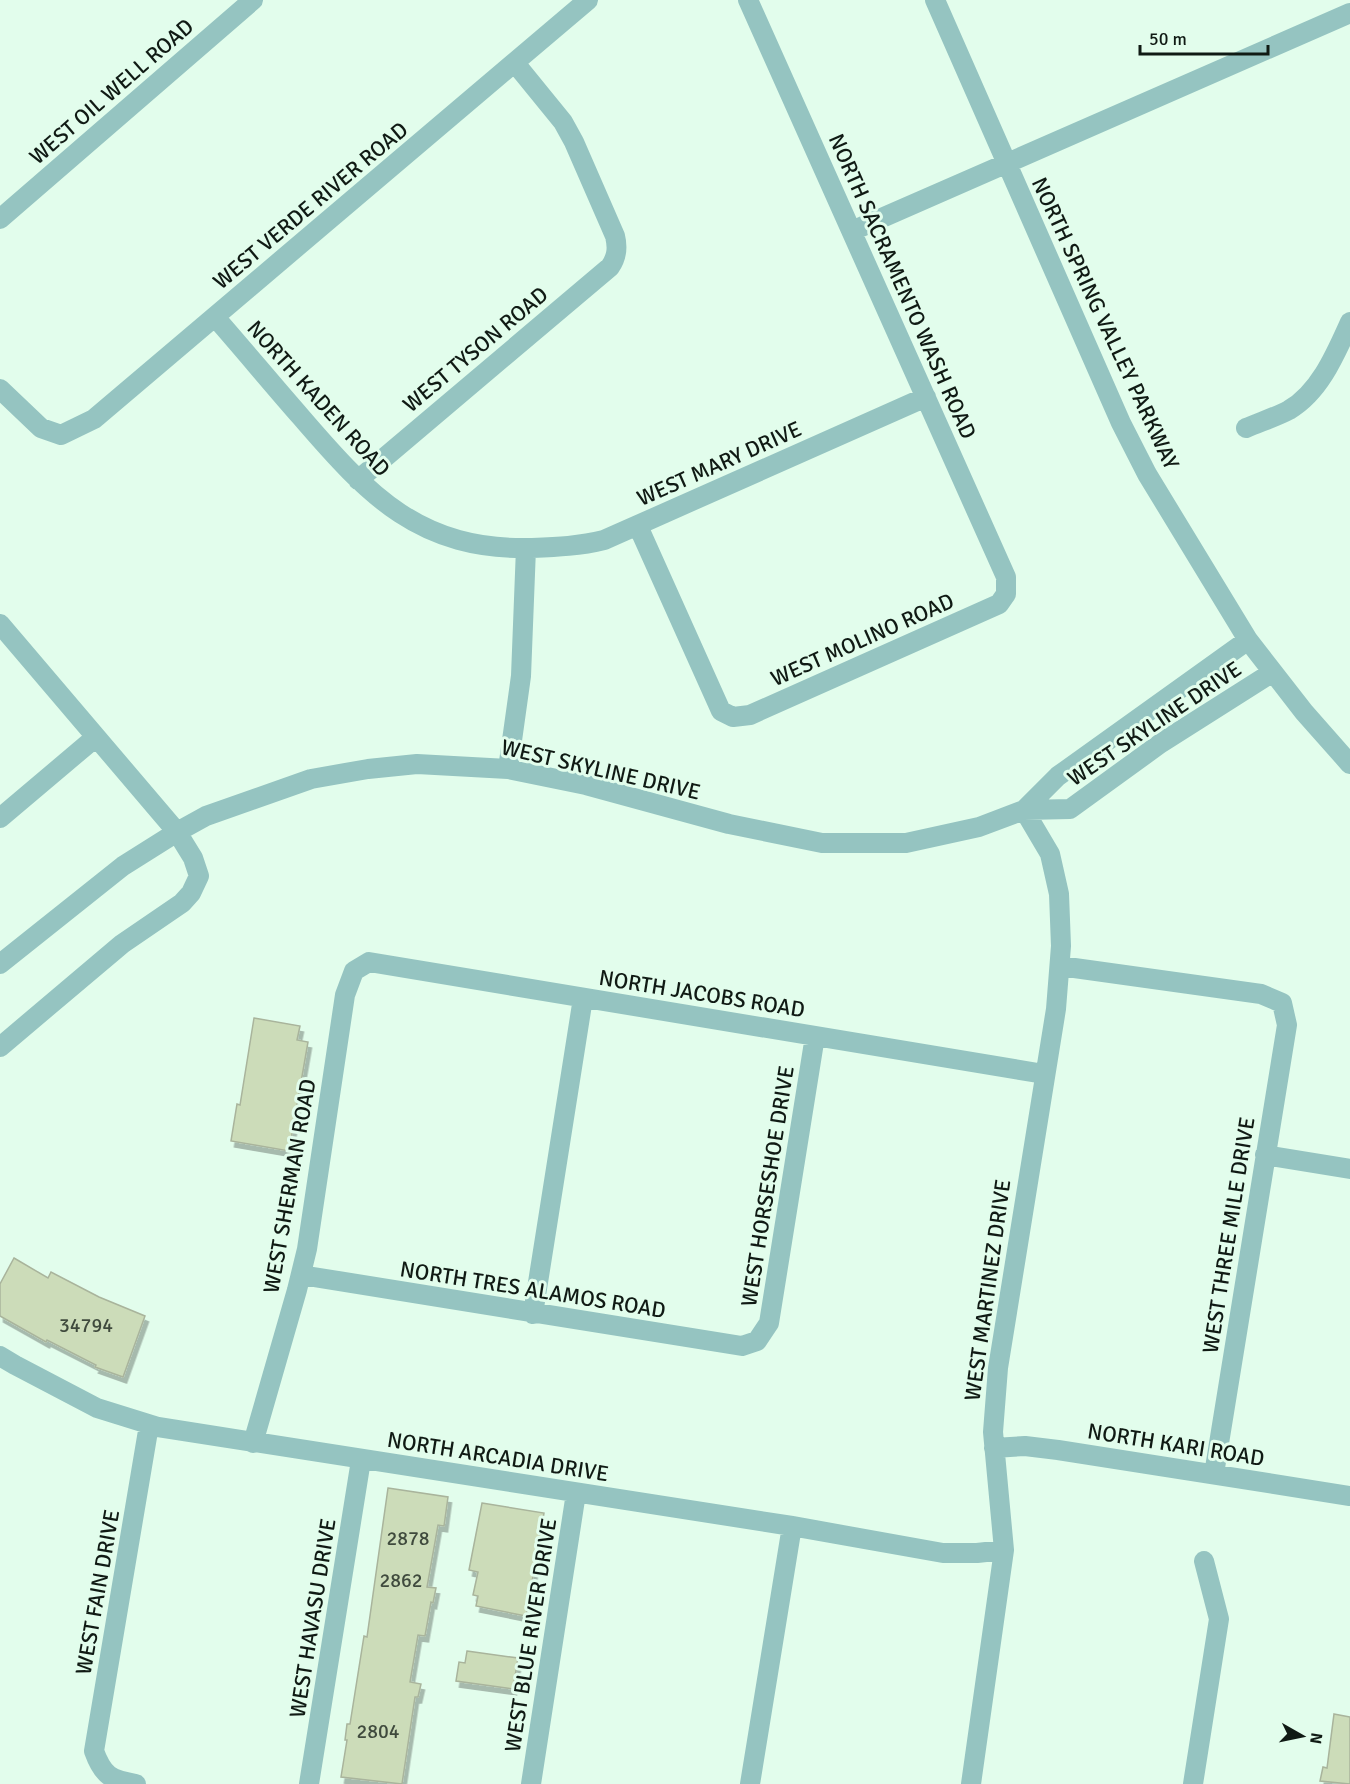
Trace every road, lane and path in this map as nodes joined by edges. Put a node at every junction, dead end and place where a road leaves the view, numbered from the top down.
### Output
1 (253, 0) edge
2 (588, 0) edge
3 (748, 0) edge
4 (935, 0) edge
5 (1350, 14) edge
6 (515, 63) junction
7 (1006, 163) junction
8 (0, 219) edge
9 (852, 231) junction
10 (215, 317) junction
11 (1350, 322) edge
12 (0, 389) edge
13 (926, 397) junction
14 (1246, 428) dead end
15 (358, 480) junction
16 (638, 526) junction
17 (526, 548) junction
18 (1006, 594) joint
19 (0, 624) edge
20 (1248, 640) junction
21 (1273, 672) junction
22 (96, 737) junction
23 (1350, 764) edge
24 (508, 769) junction
25 (1024, 810) junction
26 (0, 818) edge
27 (177, 832) junction
28 (0, 964) edge
29 (1059, 966) junction
30 (354, 971) joint
31 (584, 998) junction
32 (815, 1036) junction
33 (0, 1047) edge
34 (1044, 1074) junction
35 (1265, 1155) junction
36 (1350, 1169) edge
37 (301, 1275) junction
38 (533, 1314) junction
39 (758, 1341) joint
40 (0, 1356) edge
41 (149, 1425) junction
42 (253, 1443) junction
43 (994, 1448) junction
44 (361, 1460) junction
45 (1214, 1474) junction
46 (576, 1493) junction
47 (1350, 1496) edge
48 (792, 1526) junction
49 (1004, 1550) junction
50 (1204, 1561) dead end
51 (136, 1784) edge
52 (309, 1784) edge
53 (531, 1784) edge
54 (750, 1784) edge
55 (970, 1784) edge
56 (1193, 1784) edge

1 - 8 street, WEST OIL WELL ROAD
2 - 6 street, WEST VERDE RIVER ROAD
3 - 9 street, NORTH SACRAMENTO WASH ROAD
4 - 7 street, NORTH SPRING VALLEY PARKWAY
5 - 7 street
6 - 10 street, WEST VERDE RIVER ROAD
6 - 15 street, WEST TYSON ROAD
7 - 9 street
7 - 20 street, NORTH SPRING VALLEY PARKWAY
9 - 13 street, NORTH SACRAMENTO WASH ROAD
10 - 12 street, WEST VERDE RIVER ROAD
10 - 15 street, NORTH KADEN ROAD
11 - 14 street
13 - 16 street, WEST MARY DRIVE
13 - 18 street, NORTH SACRAMENTO WASH ROAD
15 - 17 street, NORTH KADEN ROAD
16 - 17 street, WEST MARY DRIVE
16 - 18 street, WEST MOLINO ROAD
17 - 24 street
19 - 22 street
20 - 21 street, NORTH SPRING VALLEY PARKWAY
20 - 25 street, WEST SKYLINE DRIVE
21 - 23 street, NORTH SPRING VALLEY PARKWAY
21 - 25 street, WEST SKYLINE DRIVE
22 - 26 street
22 - 27 street
24 - 25 street, WEST SKYLINE DRIVE
24 - 27 street, WEST SKYLINE DRIVE
25 - 29 street, WEST MARTINEZ DRIVE
27 - 28 street, WEST SKYLINE DRIVE
27 - 33 street
29 - 34 street, WEST MARTINEZ DRIVE
29 - 35 street, WEST THREE MILE DRIVE
30 - 31 street, NORTH JACOBS ROAD
30 - 37 street, WEST SHERMAN ROAD
31 - 32 street, NORTH JACOBS ROAD
31 - 38 street
32 - 34 street, NORTH JACOBS ROAD
32 - 39 street, WEST HORSESHOE DRIVE
34 - 43 street, WEST MARTINEZ DRIVE
35 - 36 street
35 - 45 street, WEST THREE MILE DRIVE
37 - 38 street, NORTH TRES ALAMOS ROAD
37 - 42 street, WEST SHERMAN ROAD
38 - 39 street, NORTH TRES ALAMOS ROAD
40 - 41 street, NORTH ARCADIA DRIVE
41 - 42 street, NORTH ARCADIA DRIVE
41 - 51 street, WEST FAIN DRIVE
42 - 44 street, NORTH ARCADIA DRIVE
43 - 45 street, NORTH KARI ROAD
43 - 49 street, WEST MARTINEZ DRIVE
44 - 46 street, NORTH ARCADIA DRIVE
44 - 52 street, WEST HAVASU DRIVE
45 - 47 street, NORTH KARI ROAD
46 - 48 street, NORTH ARCADIA DRIVE
46 - 53 street, WEST BLUE RIVER DRIVE
48 - 49 street, NORTH ARCADIA DRIVE
48 - 54 street
49 - 55 street, WEST MARTINEZ DRIVE
50 - 56 street

